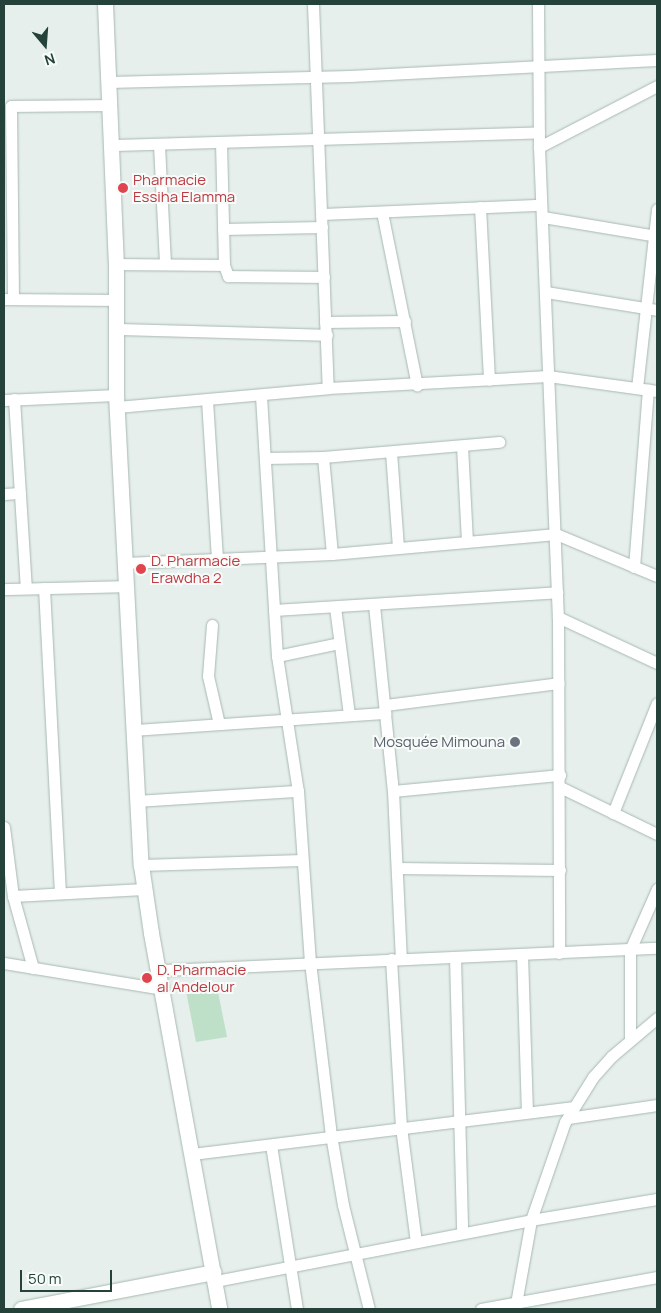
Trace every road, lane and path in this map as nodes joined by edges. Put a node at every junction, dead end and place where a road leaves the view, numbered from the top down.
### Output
1 (105, 4) edge
2 (313, 4) edge
3 (538, 4) edge
4 (657, 60) edge
5 (538, 66) junction
6 (315, 77) junction
7 (108, 82) junction
8 (657, 86) edge
9 (109, 105) junction
10 (8, 106) edge
11 (539, 132) junction
12 (319, 139) junction
13 (221, 142) junction
14 (112, 145) junction
15 (158, 145) junction
16 (539, 147) junction
17 (8, 198) edge
18 (480, 207) junction
19 (657, 209) edge
20 (542, 211) junction
21 (382, 212) junction
22 (322, 214) junction
23 (322, 227) junction
24 (223, 229) junction
25 (656, 236) edge
26 (116, 264) junction
27 (165, 264) junction
28 (224, 265) junction
29 (324, 277) junction
30 (546, 292) junction
31 (8, 298) edge
32 (116, 300) junction
33 (652, 309) edge
34 (405, 321) junction
35 (325, 322) junction
36 (116, 329) junction
37 (327, 335) junction
38 (548, 376) junction
39 (489, 380) junction
40 (417, 386) junction
41 (328, 388) junction
42 (648, 390) edge
43 (261, 396) junction
44 (9, 399) edge
45 (206, 400) junction
46 (117, 401) junction
47 (500, 442) dead end
48 (462, 446) junction
49 (391, 452) junction
50 (323, 457) junction
51 (265, 458) junction
52 (20, 493) junction
53 (4, 494) edge
54 (556, 534) junction
55 (467, 542) junction
56 (398, 548) junction
57 (332, 554) junction
58 (270, 559) junction
59 (217, 561) junction
60 (126, 563) junction
61 (634, 567) junction
62 (657, 576) edge
63 (126, 586) junction
64 (26, 588) junction
65 (44, 588) junction
66 (4, 589) edge
67 (557, 592) junction
68 (374, 605) junction
69 (335, 607) junction
70 (274, 610) junction
71 (558, 617) junction
72 (212, 625) dead end
73 (339, 643) junction
74 (277, 656) junction
75 (657, 663) edge
76 (559, 683) junction
77 (657, 703) edge
78 (385, 709) junction
79 (349, 715) junction
80 (289, 719) junction
81 (219, 724) junction
82 (134, 730) junction
83 (560, 775) junction
84 (560, 787) junction
85 (298, 791) junction
86 (393, 791) junction
87 (137, 801) junction
88 (613, 813) junction
89 (4, 827) edge
90 (657, 834) edge
91 (6, 858) edge
92 (302, 860) junction
93 (142, 865) junction
94 (397, 868) junction
95 (560, 870) junction
96 (144, 889) junction
97 (657, 889) edge
98 (60, 893) junction
99 (13, 896) junction
100 (657, 948) edge
101 (630, 950) junction
102 (559, 953) junction
103 (522, 954) junction
104 (455, 956) junction
105 (396, 958) junction
106 (310, 962) junction
107 (4, 963) edge
108 (33, 968) junction
109 (158, 968) junction
110 (162, 989) junction
111 (657, 1018) edge
112 (630, 1038) junction
113 (657, 1105) edge
114 (574, 1107) junction
115 (527, 1112) junction
116 (568, 1118) junction
117 (459, 1120) junction
118 (401, 1127) junction
119 (331, 1135) junction
120 (271, 1145) junction
121 (192, 1154) junction
122 (657, 1199) edge
123 (531, 1220) junction
124 (462, 1233) junction
125 (416, 1242) junction
126 (356, 1255) junction
127 (290, 1267) junction
128 (214, 1276) junction
129 (657, 1278) edge
130 (516, 1306) edge
131 (21, 1309) edge
132 (219, 1309) edge
133 (297, 1309) edge
134 (369, 1309) edge
135 (482, 1309) edge

1 - 7 street
2 - 6 street
3 - 5 street
4 - 5 street
5 - 6 street
5 - 11 street
6 - 7 street
6 - 12 street
7 - 9 street
8 - 16 street
9 - 10 street
9 - 14 street
10 - 17 street
11 - 12 street
11 - 16 street
12 - 13 street
12 - 22 street
13 - 15 street
13 - 24 street
14 - 15 street
14 - 26 street
15 - 27 street
16 - 20 street
17 - 31 street
18 - 20 street
18 - 21 street
18 - 39 street
19 - 25 street
20 - 25 street
20 - 30 street
21 - 22 street
21 - 34 street
22 - 23 street
23 - 24 street
23 - 29 street
24 - 28 street
25 - 33 street
26 - 27 street
26 - 32 street
27 - 28 street
28 - 29 street
29 - 35 street
30 - 33 street
30 - 38 street
31 - 32 street
32 - 36 street
33 - 42 street
34 - 35 street
34 - 40 street
35 - 37 street
36 - 37 street
36 - 46 street
37 - 41 street
38 - 39 street
38 - 42 street
38 - 54 street
39 - 40 street
40 - 41 street
41 - 43 street
42 - 61 street
43 - 45 street
43 - 51 street
44 - 46 street
44 - 52 street
45 - 46 street
45 - 59 street
46 - 60 street
47 - 48 street
48 - 49 street
48 - 55 street
49 - 50 street
49 - 56 street
50 - 51 street
50 - 57 street
51 - 58 street
52 - 53 street
52 - 64 street
54 - 55 street
54 - 61 street
54 - 67 street
55 - 56 street
56 - 57 street
57 - 58 street
58 - 59 street
58 - 70 street
59 - 60 street
60 - 63 street
61 - 62 street
63 - 65 street
63 - 82 street
64 - 65 street
64 - 66 street
65 - 98 street
67 - 68 street
67 - 71 street
68 - 69 street
68 - 78 street
69 - 70 street
69 - 73 street
70 - 74 street
71 - 75 street
71 - 76 street
72 - 81 street
73 - 74 street
73 - 79 street
74 - 80 street
76 - 78 street
76 - 83 street
77 - 88 street
78 - 79 street
78 - 86 street
79 - 80 street
80 - 81 street
80 - 85 street
81 - 82 street
82 - 87 street
83 - 84 street
83 - 86 street
84 - 88 street
84 - 95 street
85 - 87 street
85 - 92 street
86 - 94 street
87 - 93 street
88 - 90 street
89 - 91 street
91 - 99 street
92 - 93 street
92 - 106 street
93 - 96 street
94 - 95 street
94 - 105 street
95 - 102 street
96 - 98 street
96 - 109 street
97 - 101 street
98 - 99 street
99 - 108 street
100 - 101 street
101 - 102 street
101 - 112 street
102 - 103 street
103 - 104 street
103 - 115 street
104 - 105 street
104 - 117 street
105 - 106 street
105 - 118 street
106 - 109 street
106 - 119 street
107 - 108 street
108 - 110 street
109 - 110 street
110 - 121 street
111 - 112 street
112 - 114 street
113 - 116 street
114 - 115 street
114 - 116 street
115 - 117 street
116 - 123 street
117 - 118 street
117 - 124 street
118 - 119 street
118 - 125 street
119 - 120 street
119 - 126 street
120 - 121 street
120 - 127 street
121 - 128 street
122 - 123 street
123 - 124 street
123 - 130 street
124 - 125 street
125 - 126 street
126 - 127 street
126 - 134 street
127 - 128 street
127 - 133 street
128 - 131 street
128 - 132 street
129 - 130 street
130 - 135 street

